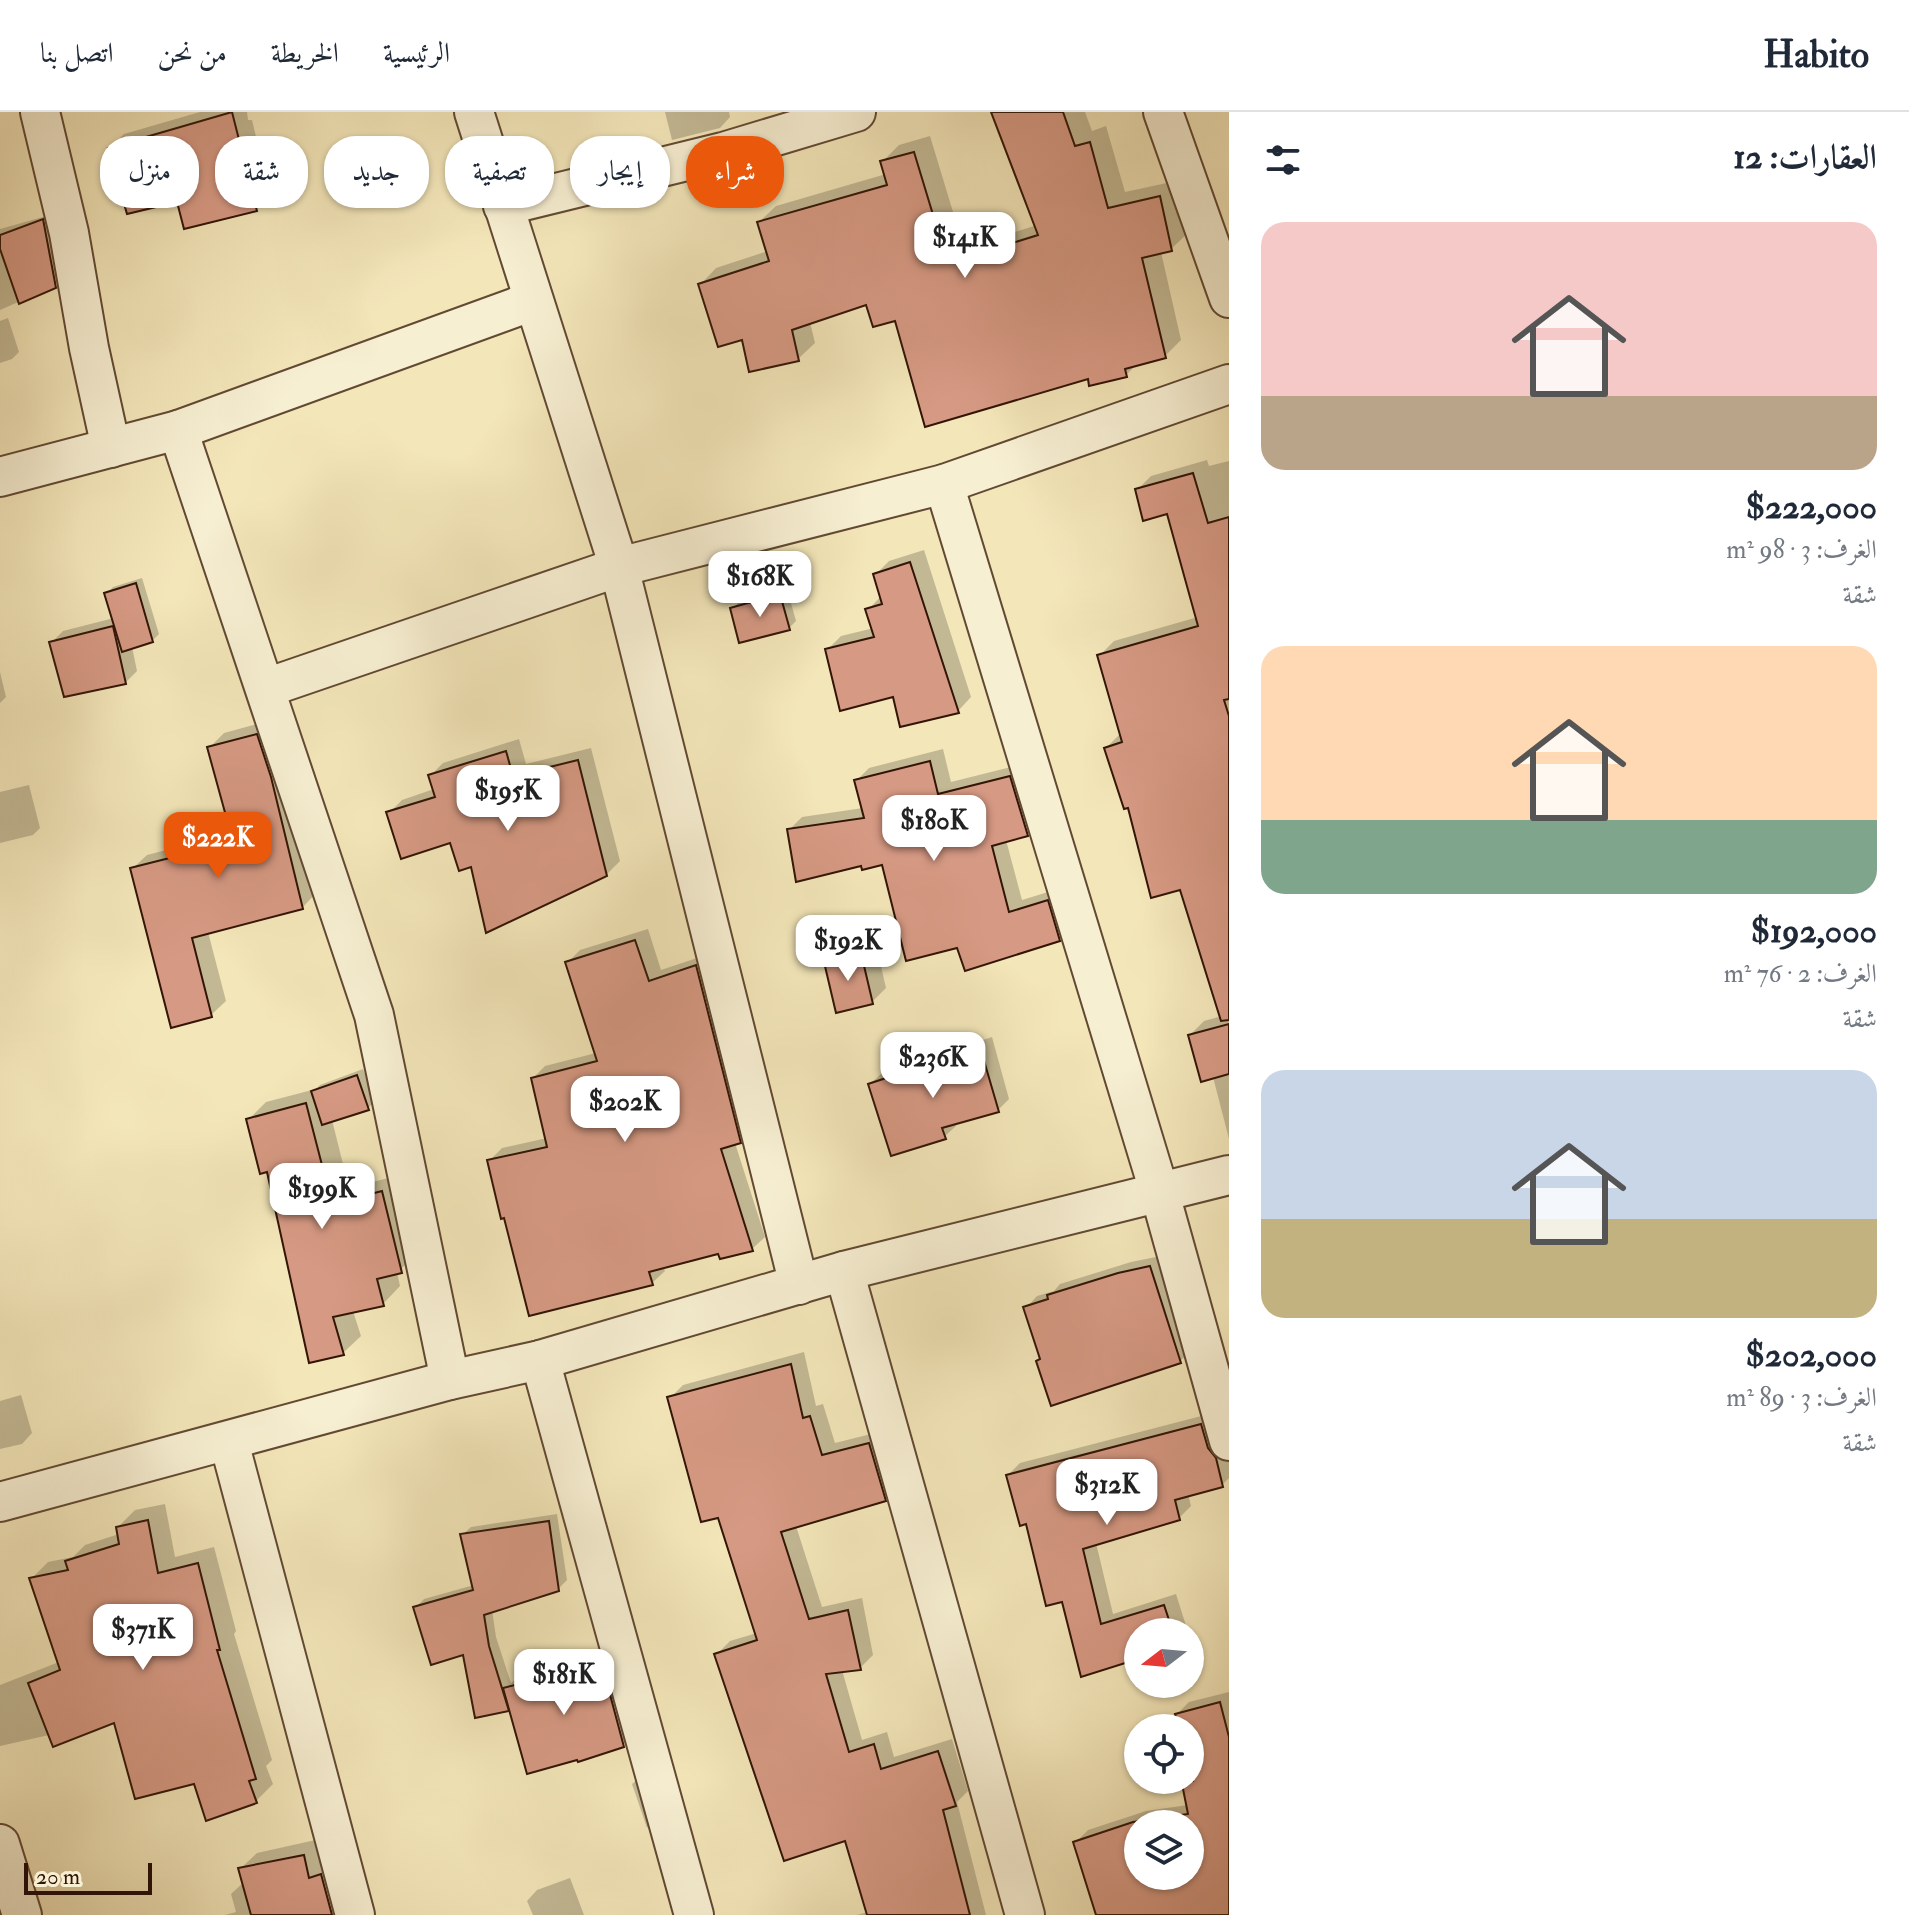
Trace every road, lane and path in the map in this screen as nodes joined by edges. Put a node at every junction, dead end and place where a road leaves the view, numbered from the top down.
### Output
1 (40, 112) edge
2 (474, 112) edge
3 (856, 112) edge
4 (1163, 112) edge
5 (481, 136) edge
6 (554, 193) edge
7 (504, 208) edge
8 (1229, 298) edge
9 (533, 301) junction
10 (1229, 384) edge
11 (178, 430) junction
12 (111, 448) junction
13 (0, 477) edge
14 (944, 484) junction
15 (619, 567) junction
16 (266, 688) junction
17 (1229, 1175) edge
18 (1160, 1194) junction
19 (844, 1271) junction
20 (799, 1285) junction
21 (540, 1360) junction
22 (450, 1380) junction
23 (1229, 1441) edge
24 (229, 1442) junction
25 (0, 1502) edge
26 (0, 1844) edge
27 (22, 1915) edge
28 (355, 1915) edge
29 (694, 1915) edge
30 (1025, 1915) edge

1 - 12 street
2 - 5 street
3 - 6 street
4 - 8 street
7 - 9 street
9 - 11 street
9 - 15 street
10 - 14 street
11 - 12 street
11 - 16 street
12 - 13 street
14 - 15 street
14 - 18 street
15 - 16 street
15 - 20 street
16 - 22 street
17 - 18 street
18 - 19 street
18 - 23 street
19 - 20 street
19 - 30 street
20 - 21 street
21 - 22 street
21 - 29 street
22 - 24 street
24 - 25 street
24 - 28 street
26 - 27 street

